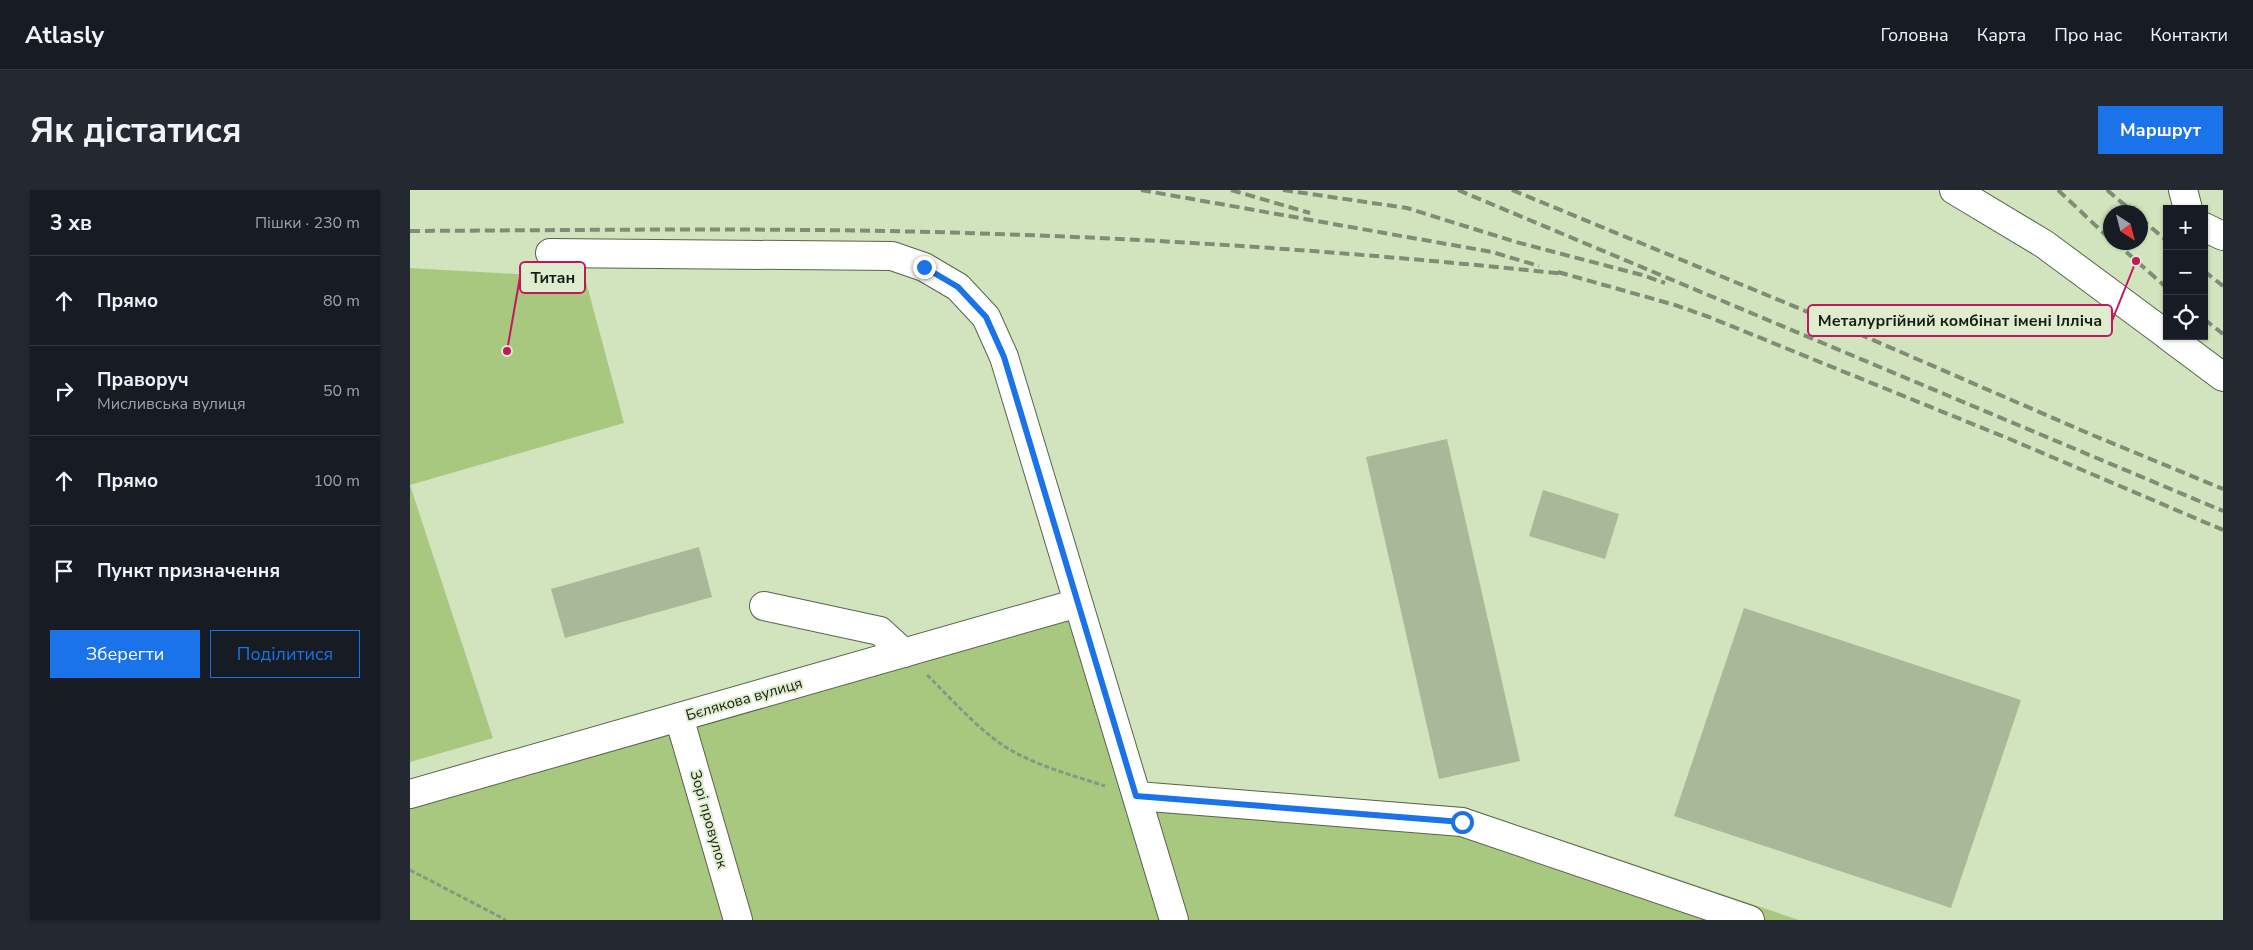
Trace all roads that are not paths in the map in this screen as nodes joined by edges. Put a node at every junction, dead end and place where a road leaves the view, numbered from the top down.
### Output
1 (1954, 190) edge
2 (2183, 190) edge
3 (2187, 205) edge
4 (2208, 229) edge
5 (2223, 236) edge
6 (550, 253) dead end
7 (2163, 332) edge
8 (2173, 340) edge
9 (2223, 377) edge
10 (1078, 603) junction
11 (764, 606) dead end
12 (904, 653) junction
13 (679, 718) junction
14 (410, 794) edge
15 (1136, 796) junction
16 (738, 920) edge
17 (1174, 920) edge
18 (1750, 920) edge

1 - 7 street
2 - 3 street
4 - 5 street
6 - 10 street
8 - 9 street
10 - 12 street, Бєлякова вулиця
10 - 15 street
11 - 12 street
12 - 13 street, Бєлякова вулиця
13 - 14 street, Бєлякова вулиця
13 - 16 street, Зорі провулок
15 - 17 street
15 - 18 street

